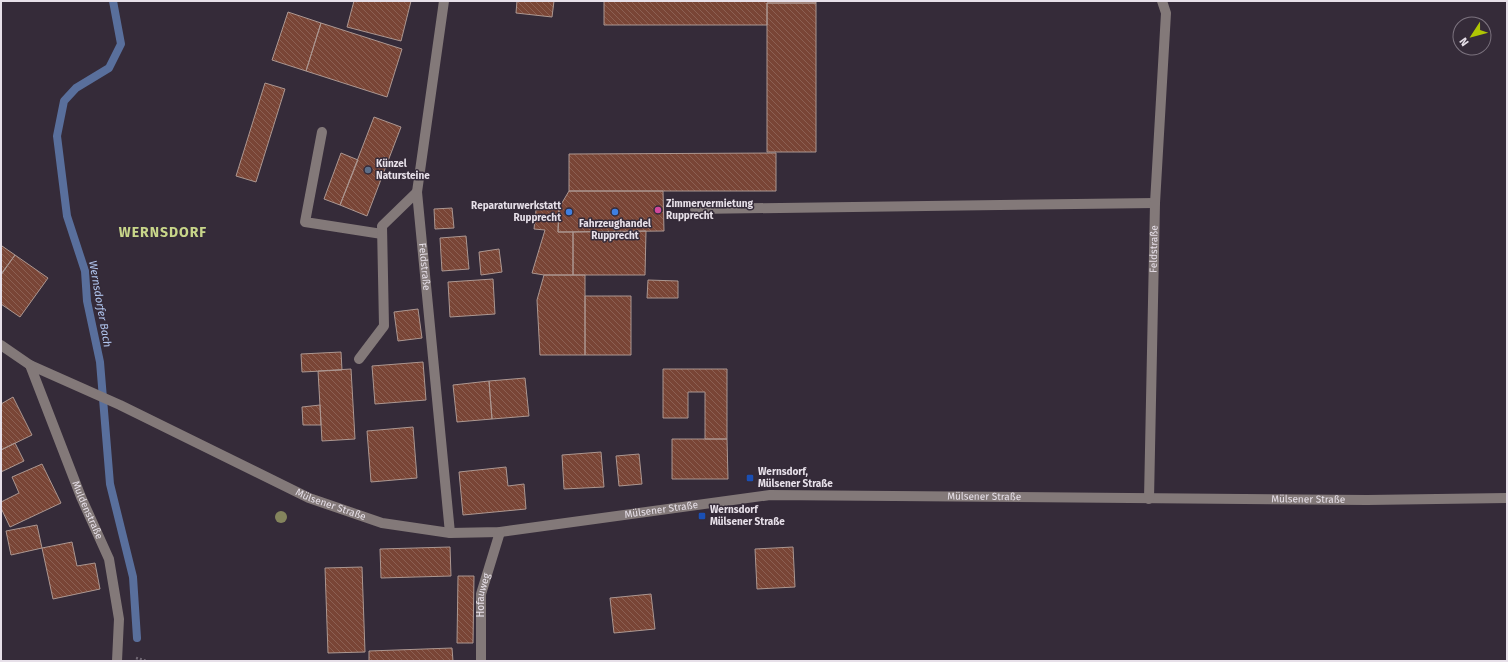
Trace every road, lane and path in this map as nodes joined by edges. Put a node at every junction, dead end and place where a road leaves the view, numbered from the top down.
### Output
1 (444, 1) edge
2 (1162, 1) edge
3 (322, 132) dead end
4 (417, 192) junction
5 (1155, 203) junction
6 (695, 209) dead end
7 (382, 234) junction
8 (1, 345) edge
9 (359, 359) dead end
10 (30, 365) junction
11 (1507, 498) edge
12 (1149, 499) junction
13 (500, 532) junction
14 (450, 533) junction
15 (117, 661) edge
16 (481, 661) edge

1 - 4 street, Feldstraße
2 - 5 street, Feldstraße
3 - 7 street
4 - 7 street
4 - 14 street, Feldstraße
5 - 6 street
5 - 12 street, Feldstraße
7 - 9 street
8 - 10 street, Mülsener Straße
10 - 14 street, Mülsener Straße
10 - 15 street, Muldenstraße
11 - 12 street, Mülsener Straße
12 - 13 street, Mülsener Straße
13 - 14 street, Mülsener Straße
13 - 16 street, Hofauweg

